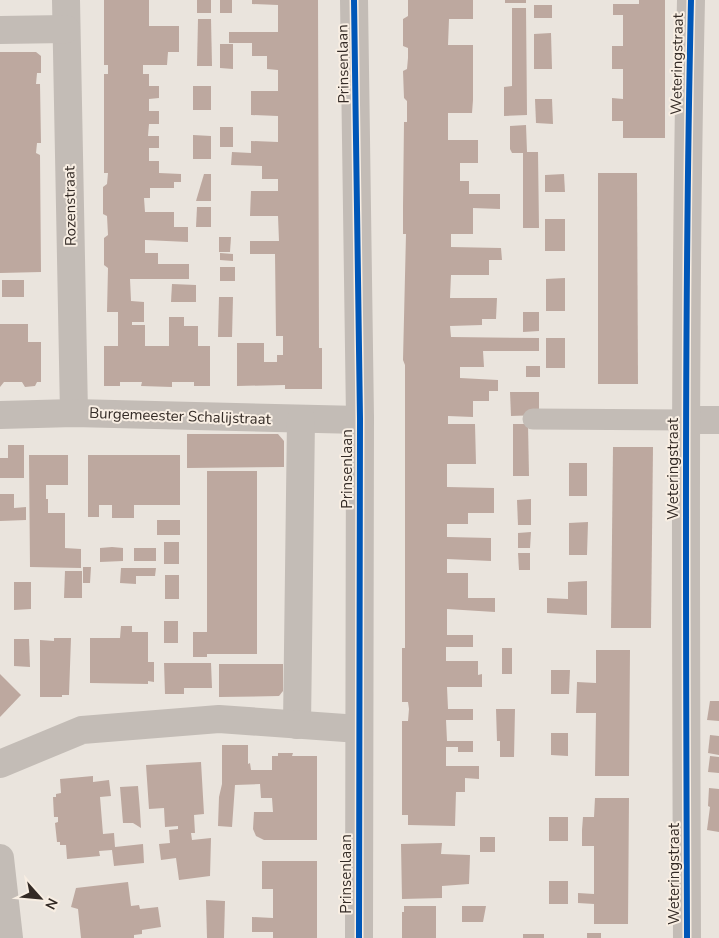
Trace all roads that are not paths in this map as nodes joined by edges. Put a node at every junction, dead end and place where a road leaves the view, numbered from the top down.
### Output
1 (66, 0) edge
2 (354, 0) edge
3 (691, 0) edge
4 (66, 29) junction
5 (0, 30) edge
6 (74, 413) junction
7 (0, 415) edge
8 (301, 419) junction
9 (533, 419) dead end
10 (360, 420) junction
11 (686, 420) junction
12 (719, 420) edge
13 (297, 725) junction
14 (359, 729) junction
15 (0, 764) edge
16 (0, 858) edge
17 (9, 938) edge
18 (359, 938) edge
19 (687, 938) edge

1 - 4 street, Rozenstraat
2 - 10 street, Prinsenlaan
3 - 11 street, Weteringstraat
4 - 5 street
4 - 6 street, Rozenstraat
6 - 7 street, Burgemeester Schalijstraat
6 - 8 street, Burgemeester Schalijstraat
8 - 10 street, Burgemeester Schalijstraat
8 - 13 street
9 - 11 lane
10 - 14 street, Prinsenlaan
11 - 12 street, Weteringstraat
11 - 19 street, Weteringstraat
13 - 14 street
13 - 15 street
14 - 18 street, Prinsenlaan
16 - 17 street

